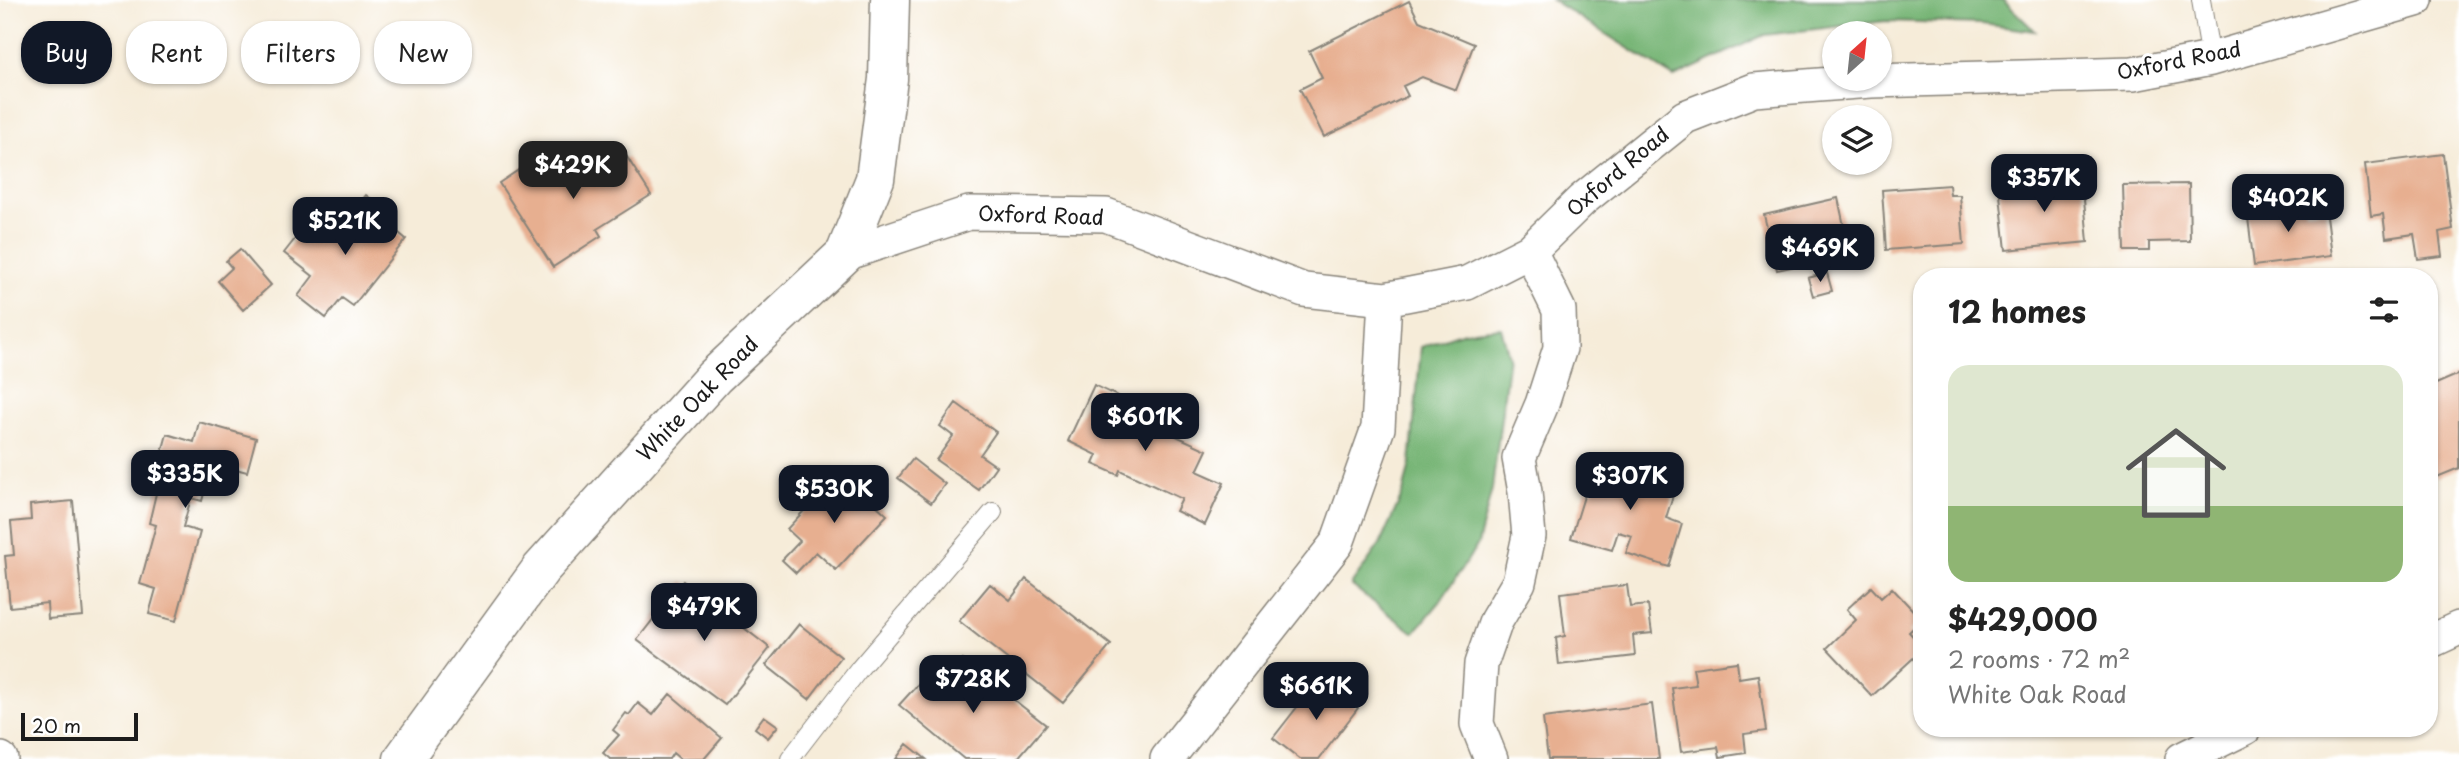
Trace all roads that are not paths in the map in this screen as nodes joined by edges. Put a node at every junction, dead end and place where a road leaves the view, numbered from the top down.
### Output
1 (890, 0) edge
2 (2416, 0) edge
3 (2202, 8) edge
4 (2211, 59) junction
5 (1530, 251) junction
6 (845, 254) junction
7 (1385, 299) junction
8 (993, 512) dead end
9 (2459, 628) edge
10 (2438, 638) edge
11 (2227, 737) edge
12 (403, 759) edge
13 (790, 759) edge
14 (1167, 759) edge
15 (1491, 759) edge
16 (2182, 759) edge

1 - 6 street, White Oak Road
2 - 4 street, Oxford Road
3 - 4 lane
4 - 5 street, Oxford Road
5 - 7 street, Oxford Road
5 - 15 street
6 - 7 street, Oxford Road
6 - 12 street, White Oak Road
7 - 14 street
8 - 13 lane
9 - 10 street
11 - 16 street

